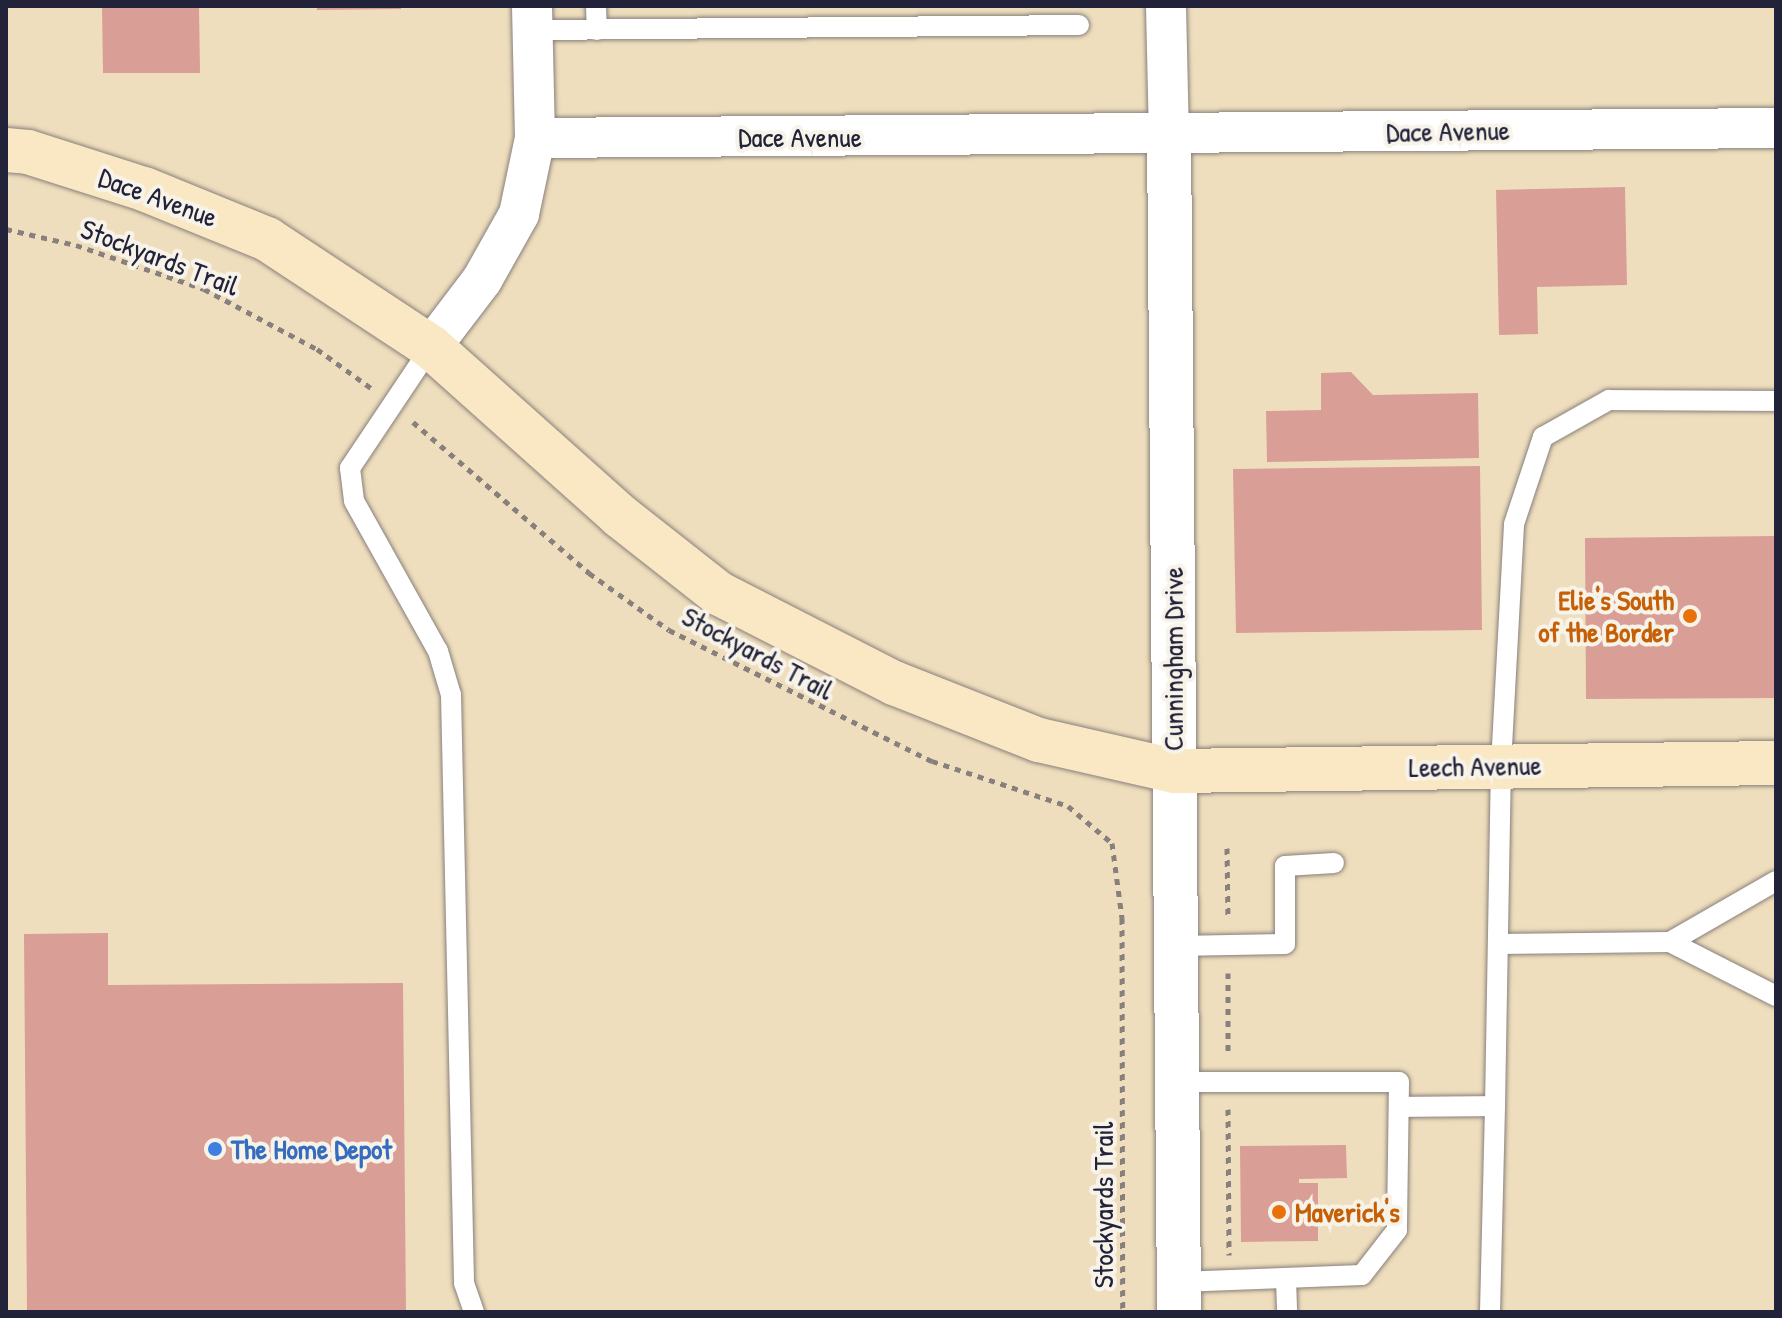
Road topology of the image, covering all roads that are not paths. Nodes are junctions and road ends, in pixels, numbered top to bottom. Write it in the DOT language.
graph roads {
  1 [pos="596,6"];
  2 [pos="1166,6"];
  3 [pos="533,18"];
  4 [pos="1079,25"];
  5 [pos="597,30"];
  6 [pos="1776,128"];
  7 [pos="1169,134"];
  8 [pos="535,138"];
  9 [pos="6,150"];
  10 [pos="431,347"];
  11 [pos="1776,401"];
  12 [pos="1776,763"];
  13 [pos="1501,765"];
  14 [pos="1174,771"];
  15 [pos="1334,863"];
  16 [pos="1776,881"];
  17 [pos="1670,942"];
  18 [pos="1498,944"];
  19 [pos="1176,946"];
  20 [pos="1776,996"];
  21 [pos="1177,1082"];
  22 [pos="1495,1106"];
  23 [pos="1399,1107"];
  24 [pos="1286,1279"];
  25 [pos="1179,1297"];
  26 [pos="474,1312"];
  27 [pos="1287,1312"];
  28 [pos="1490,1312"];
  1 -- 5 [label="lane"];
  2 -- 7 [label="street, Cunningham Drive"];
  3 -- 5 [label="lane"];
  3 -- 8 [label="street"];
  4 -- 5 [label="lane"];
  6 -- 7 [label="street, Dace Avenue"];
  7 -- 8 [label="street, Dace Avenue"];
  7 -- 14 [label="street, Cunningham Drive"];
  8 -- 10 [label="street"];
  9 -- 10 [label="main road, Dace Avenue"];
  10 -- 14 [label="main road, Dace Avenue"];
  10 -- 26 [label="lane"];
  11 -- 13 [label="lane"];
  12 -- 13 [label="main road, Leech Avenue"];
  13 -- 14 [label="main road, Leech Avenue"];
  13 -- 18 [label="lane"];
  14 -- 19 [label="street, Cunningham Drive"];
  15 -- 19 [label="lane"];
  16 -- 17 [label="lane"];
  17 -- 18 [label="lane"];
  17 -- 20 [label="lane"];
  18 -- 22 [label="lane"];
  19 -- 21 [label="street, Cunningham Drive"];
  21 -- 23 [label="lane"];
  21 -- 25 [label="street, Cunningham Drive"];
  22 -- 23 [label="lane"];
  22 -- 28 [label="lane"];
  23 -- 24 [label="lane"];
  24 -- 25 [label="lane"];
  24 -- 27 [label="lane"];
}
